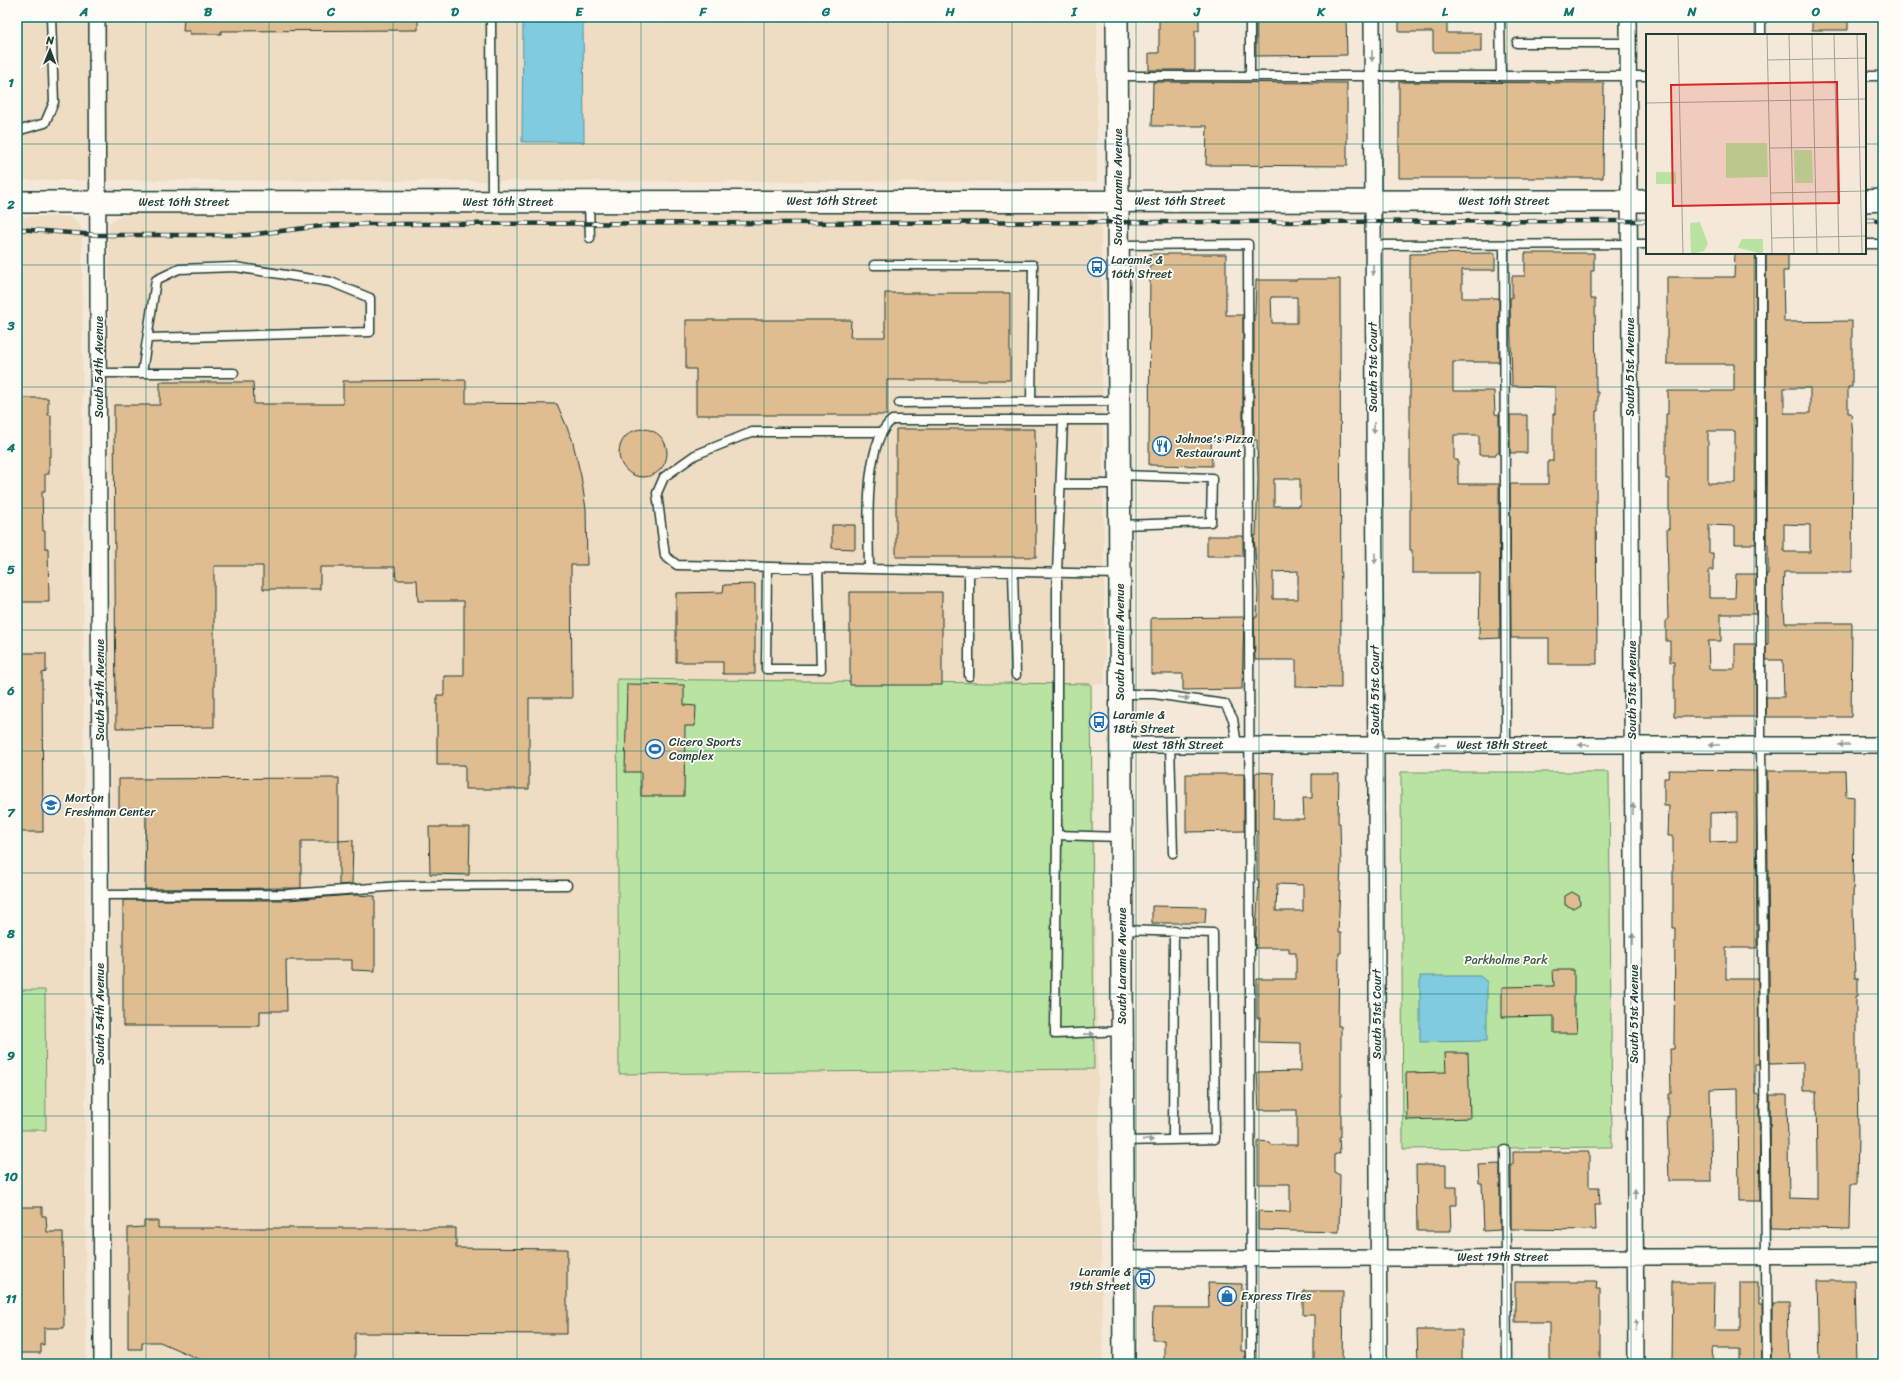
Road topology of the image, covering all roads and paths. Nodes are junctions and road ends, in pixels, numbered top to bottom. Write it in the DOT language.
graph roads {
  1 [pos="51,17"];
  2 [pos="97,17"];
  3 [pos="491,17"];
  4 [pos="1117,17"];
  5 [pos="1250,17"];
  6 [pos="1372,17"];
  7 [pos="1500,17"];
  8 [pos="1628,17"];
  9 [pos="1761,17"];
  10 [pos="1761,34"];
  11 [pos="1517,42"];
  12 [pos="1628,42"];
  13 [pos="1118,76"];
  14 [pos="1250,76"];
  15 [pos="1372,76"];
  16 [pos="1501,76"];
  17 [pos="1628,76"];
  18 [pos="1646,76"];
  19 [pos="1866,76"];
  20 [pos="1883,76"];
  21 [pos="17,131"];
  22 [pos="1883,200"];
  23 [pos="1118,201"];
  24 [pos="1372,201"];
  25 [pos="1638,201"];
  26 [pos="1866,201"];
  27 [pos="17,202"];
  28 [pos="98,202"];
  29 [pos="589,202"];
  30 [pos="492,203"];
  31 [pos="590,238"];
  32 [pos="1646,244"];
  33 [pos="1866,244"];
  34 [pos="1883,244"];
  35 [pos="1118,245"];
  36 [pos="1373,245"];
  37 [pos="1504,245"];
  38 [pos="1630,245"];
  39 [pos="1761,254"];
  40 [pos="874,265"];
  41 [pos="148,338"];
  42 [pos="99,373"];
  43 [pos="142,373"];
  44 [pos="234,373"];
  45 [pos="1031,401"];
  46 [pos="899,403"];
  47 [pos="1119,410"];
  48 [pos="1063,420"];
  49 [pos="882,432"];
  50 [pos="1120,480"];
  51 [pos="1061,484"];
  52 [pos="1120,525"];
  53 [pos="767,567"];
  54 [pos="818,569"];
  55 [pos="869,570"];
  56 [pos="969,572"];
  57 [pos="1013,572"];
  58 [pos="1057,573"];
  59 [pos="1120,574"];
  60 [pos="1016,675"];
  61 [pos="969,676"];
  62 [pos="1121,694"];
  63 [pos="1121,745"];
  64 [pos="1170,745"];
  65 [pos="1243,745"];
  66 [pos="1376,745"];
  67 [pos="1506,745"];
  68 [pos="1632,745"];
  69 [pos="1761,745"];
  70 [pos="1883,745"];
  71 [pos="1057,835"];
  72 [pos="1121,837"];
  73 [pos="1173,853"];
  74 [pos="567,885"];
  75 [pos="100,895"];
  76 [pos="1122,930"];
  77 [pos="1174,931"];
  78 [pos="1122,1031"];
  79 [pos="1173,1140"];
  80 [pos="1123,1141"];
  81 [pos="1506,1150"];
  82 [pos="1883,1256"];
  83 [pos="1506,1257"];
  84 [pos="1635,1257"];
  85 [pos="1766,1257"];
  86 [pos="1123,1258"];
  87 [pos="1251,1258"];
  88 [pos="1378,1258"];
  89 [pos="102,1364"];
  90 [pos="1124,1364"];
  91 [pos="1251,1364"];
  92 [pos="1379,1364"];
  93 [pos="1507,1364"];
  94 [pos="1636,1364"];
  95 [pos="1766,1364"];
  1 -- 21 [label="lane"];
  2 -- 28 [label="street, South 54th Avenue"];
  3 -- 30 [label="lane"];
  4 -- 13 [label="street, South Laramie Avenue"];
  5 -- 14 [label="lane"];
  6 -- 15 [label="street, South 51st Court, one-way"];
  7 -- 16 [label="lane"];
  8 -- 12 [label="street, South 51st Avenue"];
  9 -- 10 [label="lane"];
  11 -- 12 [label="lane"];
  12 -- 17 [label="street, South 51st Avenue"];
  13 -- 14 [label="lane"];
  13 -- 23 [label="street, South Laramie Avenue"];
  14 -- 15 [label="lane"];
  15 -- 16 [label="lane"];
  15 -- 24 [label="street, South 51st Court"];
  16 -- 17 [label="lane"];
  17 -- 18 [label="lane"];
  17 -- 25 [label="street, South 51st Avenue"];
  19 -- 20 [label="lane"];
  22 -- 26 [label="street"];
  23 -- 24 [label="street, West 16th Street"];
  23 -- 29 [label="street, West 16th Street"];
  23 -- 35 [label="street, South Laramie Avenue"];
  24 -- 25 [label="street, West 16th Street"];
  24 -- 36 [label="street, South 51st Court"];
  25 -- 38 [label="street, South 51st Avenue"];
  27 -- 28 [label="street, West 16th Street"];
  28 -- 30 [label="street, West 16th Street"];
  28 -- 42 [label="street, South 54th Avenue"];
  29 -- 30 [label="street, West 16th Street"];
  29 -- 31 [label="lane"];
  32 -- 38 [label="lane"];
  33 -- 34 [label="lane"];
  35 -- 47 [label="street, South Laramie Avenue"];
  35 -- 65 [label="lane"];
  36 -- 37 [label="lane"];
  36 -- 66 [label="street, South 51st Court, one-way"];
  37 -- 38 [label="lane"];
  37 -- 67 [label="lane"];
  38 -- 68 [label="street, South 51st Avenue"];
  39 -- 69 [label="lane"];
  40 -- 45 [label="lane"];
  41 -- 41 [label="lane"];
  41 -- 43 [label="lane"];
  42 -- 43 [label="lane"];
  42 -- 75 [label="street, South 54th Avenue"];
  43 -- 44 [label="lane"];
  45 -- 46 [label="lane"];
  45 -- 47 [label="lane"];
  47 -- 48 [label="lane"];
  47 -- 50 [label="street, South Laramie Avenue"];
  48 -- 49 [label="lane"];
  48 -- 51 [label="lane"];
  49 -- 53 [label="lane"];
  49 -- 55 [label="lane"];
  50 -- 51 [label="lane"];
  50 -- 52 [label="street, South Laramie Avenue"];
  50 -- 52 [label="lane"];
  51 -- 58 [label="lane"];
  52 -- 59 [label="street, South Laramie Avenue"];
  53 -- 54 [label="lane"];
  53 -- 54 [label="lane"];
  54 -- 55 [label="lane"];
  55 -- 56 [label="lane"];
  56 -- 57 [label="lane"];
  56 -- 61 [label="lane"];
  57 -- 58 [label="lane"];
  57 -- 60 [label="lane"];
  58 -- 59 [label="lane"];
  58 -- 71 [label="lane"];
  59 -- 62 [label="street, South Laramie Avenue"];
  62 -- 63 [label="street, South Laramie Avenue"];
  62 -- 65 [label="lane, one-way"];
  63 -- 64 [label="street, West 18th Street"];
  63 -- 72 [label="street, South Laramie Avenue"];
  64 -- 65 [label="street, West 18th Street"];
  64 -- 73 [label="lane"];
  65 -- 66 [label="street, West 18th Street"];
  65 -- 87 [label="lane"];
  67 -- 66 [label="street, West 18th Street, one-way"];
  66 -- 88 [label="street, South 51st Court"];
  68 -- 67 [label="street, West 18th Street, one-way"];
  69 -- 68 [label="street, West 18th Street, one-way"];
  84 -- 68 [label="street, South 51st Avenue, one-way"];
  70 -- 69 [label="street, West 18th Street, one-way"];
  69 -- 85 [label="lane"];
  71 -- 72 [label="lane"];
  71 -- 78 [label="lane, one-way"];
  72 -- 76 [label="street, South Laramie Avenue"];
  74 -- 75 [label="lane"];
  75 -- 89 [label="street, South 54th Avenue"];
  76 -- 77 [label="lane"];
  76 -- 78 [label="street, South Laramie Avenue"];
  77 -- 79 [label="lane"];
  77 -- 79 [label="lane"];
  78 -- 80 [label="street, South Laramie Avenue"];
  80 -- 79 [label="lane, one-way"];
  80 -- 86 [label="street, South Laramie Avenue"];
  81 -- 83 [label="lane"];
  82 -- 85 [label="street, West 19th Street"];
  83 -- 84 [label="street, West 19th Street"];
  83 -- 88 [label="street, West 19th Street"];
  83 -- 93 [label="lane"];
  84 -- 85 [label="street, West 19th Street"];
  94 -- 84 [label="street, South 51st Avenue, one-way"];
  85 -- 95 [label="lane"];
  86 -- 87 [label="street, West 19th Street"];
  86 -- 90 [label="street, South Laramie Avenue"];
  87 -- 88 [label="street, West 19th Street"];
  87 -- 91 [label="lane"];
  88 -- 92 [label="street, South 51st Court"];
}
